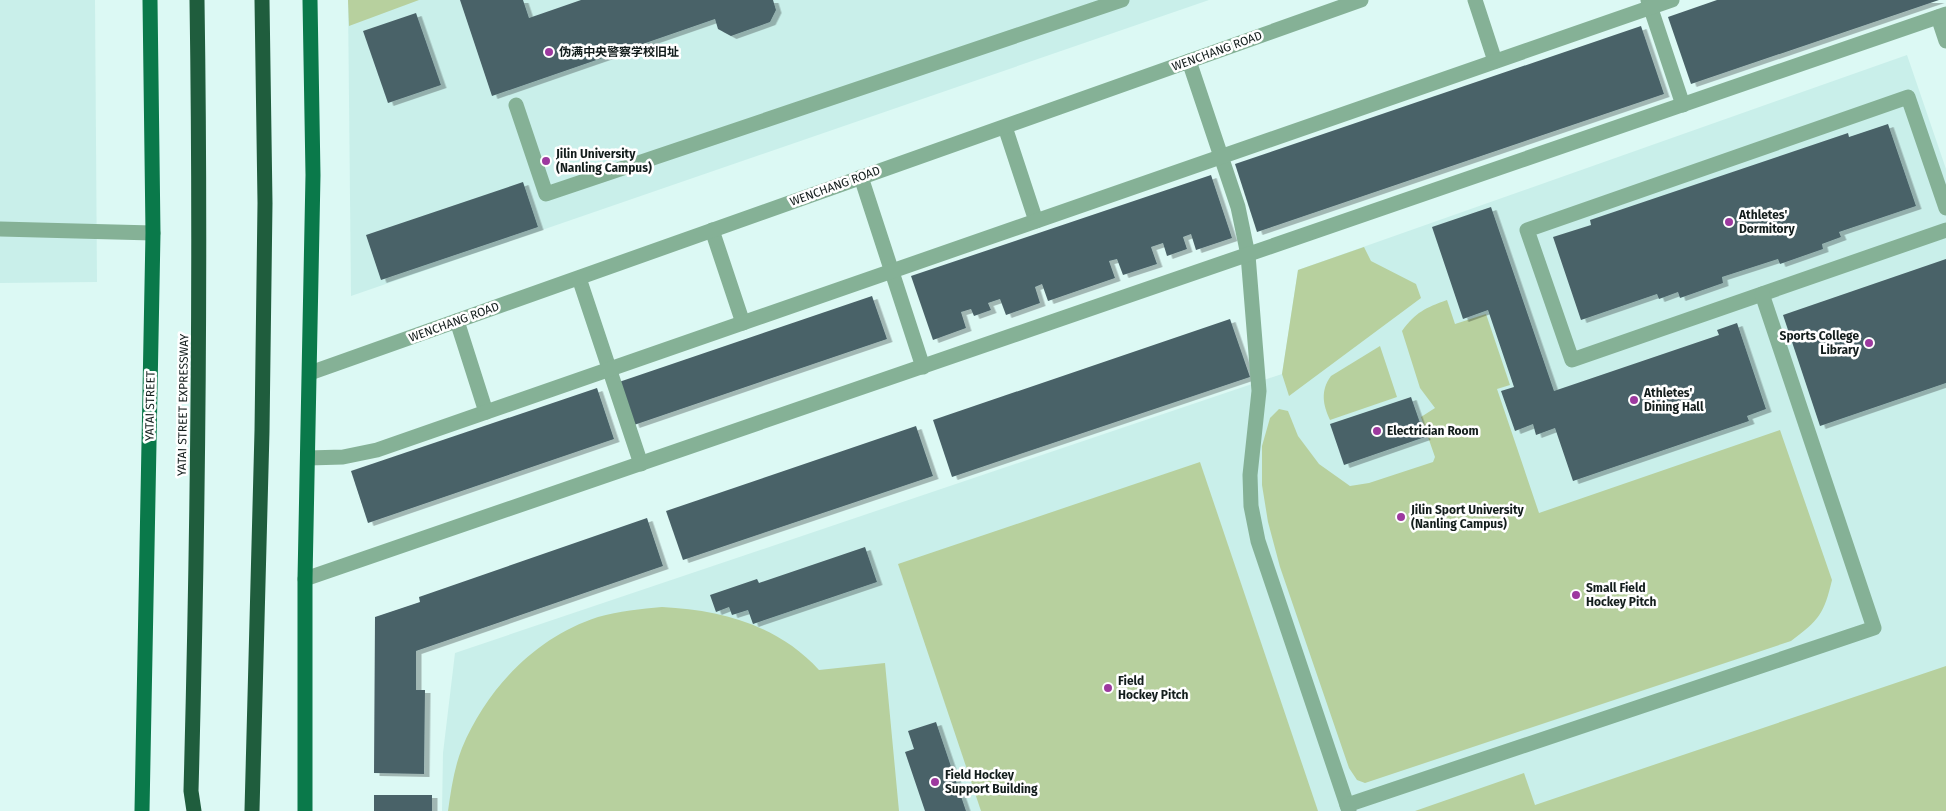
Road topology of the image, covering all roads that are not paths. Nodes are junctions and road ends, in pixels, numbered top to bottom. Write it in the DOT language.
graph roads {
  1 [pos="150,0"];
  2 [pos="197,0"];
  3 [pos="262,0"];
  4 [pos="310,0"];
  5 [pos="1122,0"];
  6 [pos="1360,0"];
  7 [pos="1475,0"];
  8 [pos="1672,0"];
  9 [pos="1649,4"];
  10 [pos="1942,15"];
  11 [pos="1946,41"];
  12 [pos="1189,61"];
  13 [pos="1495,61"];
  14 [pos="516,105"];
  15 [pos="1683,105"];
  16 [pos="1005,127"];
  17 [pos="1221,157"];
  18 [pos="861,177"];
  19 [pos="1946,208"];
  20 [pos="1036,221"];
  21 [pos="0,229"];
  22 [pos="712,230"];
  23 [pos="1946,230"];
  24 [pos="153,233"];
  25 [pos="1248,255"];
  26 [pos="892,271"];
  27 [pos="579,278"];
  28 [pos="1762,294"];
  29 [pos="456,321"];
  30 [pos="743,323"];
  31 [pos="922,367"];
  32 [pos="610,369"];
  33 [pos="310,373"];
  34 [pos="486,412"];
  35 [pos="308,458"];
  36 [pos="641,464"];
  37 [pos="305,579"];
  38 [pos="1348,808"];
  39 [pos="142,811"];
  40 [pos="194,811"];
  41 [pos="252,811"];
  42 [pos="305,811"];
  1 -- 24 [label="main road, YATAI STREET"];
  2 -- 40 [label="highway, YATAI STREET EXPRESSWAY"];
  3 -- 41 [label="highway"];
  4 -- 33 [label="main road"];
  5 -- 14 [label="street"];
  6 -- 12 [label="street, WENCHANG ROAD"];
  7 -- 13 [label="street"];
  8 -- 9 [label="street"];
  9 -- 13 [label="street"];
  9 -- 15 [label="street"];
  10 -- 11 [label="street"];
  10 -- 15 [label="street"];
  12 -- 16 [label="street, WENCHANG ROAD"];
  12 -- 17 [label="street"];
  13 -- 17 [label="street"];
  15 -- 25 [label="street"];
  16 -- 18 [label="street, WENCHANG ROAD"];
  16 -- 20 [label="street"];
  17 -- 20 [label="street"];
  17 -- 25 [label="street"];
  18 -- 22 [label="street, WENCHANG ROAD"];
  18 -- 26 [label="street"];
  19 -- 28 [label="street"];
  20 -- 26 [label="street"];
  21 -- 24 [label="street"];
  22 -- 27 [label="street, WENCHANG ROAD"];
  22 -- 30 [label="street"];
  23 -- 28 [label="street"];
  24 -- 39 [label="main road, YATAI STREET"];
  25 -- 31 [label="street"];
  25 -- 38 [label="street"];
  26 -- 30 [label="street"];
  26 -- 31 [label="street"];
  27 -- 29 [label="street, WENCHANG ROAD"];
  27 -- 32 [label="street"];
  28 -- 38 [label="street"];
  29 -- 33 [label="street, WENCHANG ROAD"];
  29 -- 34 [label="street"];
  30 -- 32 [label="street"];
  31 -- 36 [label="street"];
  32 -- 34 [label="street"];
  32 -- 36 [label="street"];
  33 -- 35 [label="main road"];
  34 -- 35 [label="street"];
  35 -- 37 [label="main road"];
  36 -- 37 [label="street"];
  37 -- 42 [label="main road"];
}
